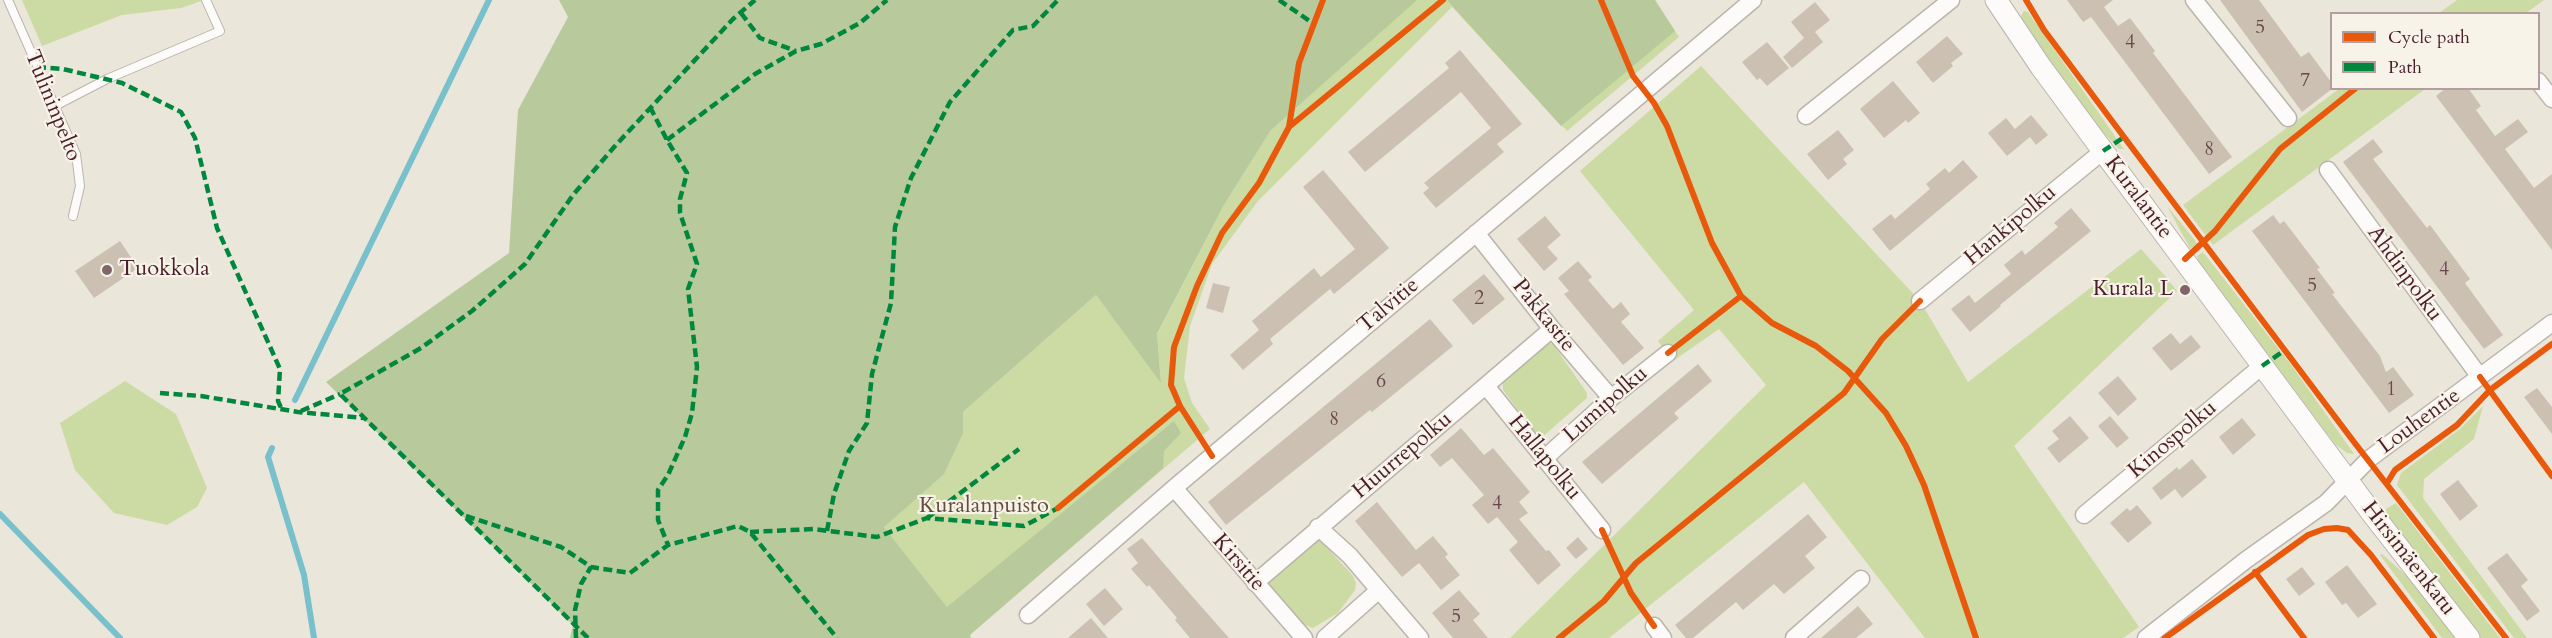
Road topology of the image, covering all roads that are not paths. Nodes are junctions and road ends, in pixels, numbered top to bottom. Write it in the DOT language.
graph roads {
  1 [pos="8,0"];
  2 [pos="206,0"];
  3 [pos="1753,0"];
  4 [pos="1951,0"];
  5 [pos="2194,0"];
  6 [pos="2003,3"];
  7 [pos="2540,84"];
  8 [pos="2552,99"];
  9 [pos="55,106"];
  10 [pos="1806,117"];
  11 [pos="2288,118"];
  12 [pos="2103,151"];
  13 [pos="2328,170"];
  14 [pos="73,216"];
  15 [pos="1476,233"];
  16 [pos="1920,301"];
  17 [pos="2552,323"];
  18 [pos="1552,329"];
  19 [pos="1668,353"];
  20 [pos="2262,366"];
  21 [pos="2480,377"];
  22 [pos="1486,386"];
  23 [pos="1611,398"];
  24 [pos="1545,458"];
  25 [pos="2348,480"];
  26 [pos="1174,488"];
  27 [pos="2084,515"];
  28 [pos="1318,527"];
  29 [pos="1602,531"];
  30 [pos="1862,579"];
  31 [pos="1254,583"];
  32 [pos="1378,590"];
  33 [pos="1028,615"];
  34 [pos="1304,638"];
  35 [pos="1325,638"];
  36 [pos="1420,638"];
  37 [pos="1794,638"];
  38 [pos="2146,638"];
  39 [pos="2469,638"];
  1 -- 9 [label="lane, Tulininpelto"];
  2 -- 9 [label="lane"];
  3 -- 15 [label="street, Talvitie"];
  4 -- 10 [label="street"];
  5 -- 11 [label="street"];
  6 -- 12 [label="street, Kuralantie"];
  7 -- 8 [label="street"];
  9 -- 14 [label="lane, Tulininpelto"];
  12 -- 16 [label="street, Hankipolku"];
  12 -- 20 [label="street, Kuralantie"];
  13 -- 21 [label="street, Ahdinpolku"];
  15 -- 18 [label="street, Pakkastie"];
  15 -- 26 [label="street, Talvitie"];
  17 -- 21 [label="street, Louhentie"];
  18 -- 22 [label="street, Huurrepolku"];
  18 -- 23 [label="street, Pakkastie"];
  19 -- 23 [label="street, Lumipolku"];
  20 -- 25 [label="street, Kuralantie"];
  20 -- 27 [label="street, Kinospolku"];
  21 -- 25 [label="street, Louhentie"];
  22 -- 24 [label="street, Hallapolku"];
  22 -- 28 [label="street, Huurrepolku"];
  23 -- 24 [label="street, Lumipolku"];
  24 -- 29 [label="street, Hallapolku"];
  25 -- 38 [label="street, Louhentie"];
  25 -- 39 [label="street, Hirsimäenkatu"];
  26 -- 31 [label="street, Kirsitie"];
  26 -- 33 [label="street, Talvitie"];
  28 -- 31 [label="street, Huurrepolku"];
  28 -- 32 [label="street"];
  30 -- 37 [label="street"];
  31 -- 34 [label="street, Kirsitie"];
  32 -- 35 [label="street"];
  32 -- 36 [label="street"];
}
